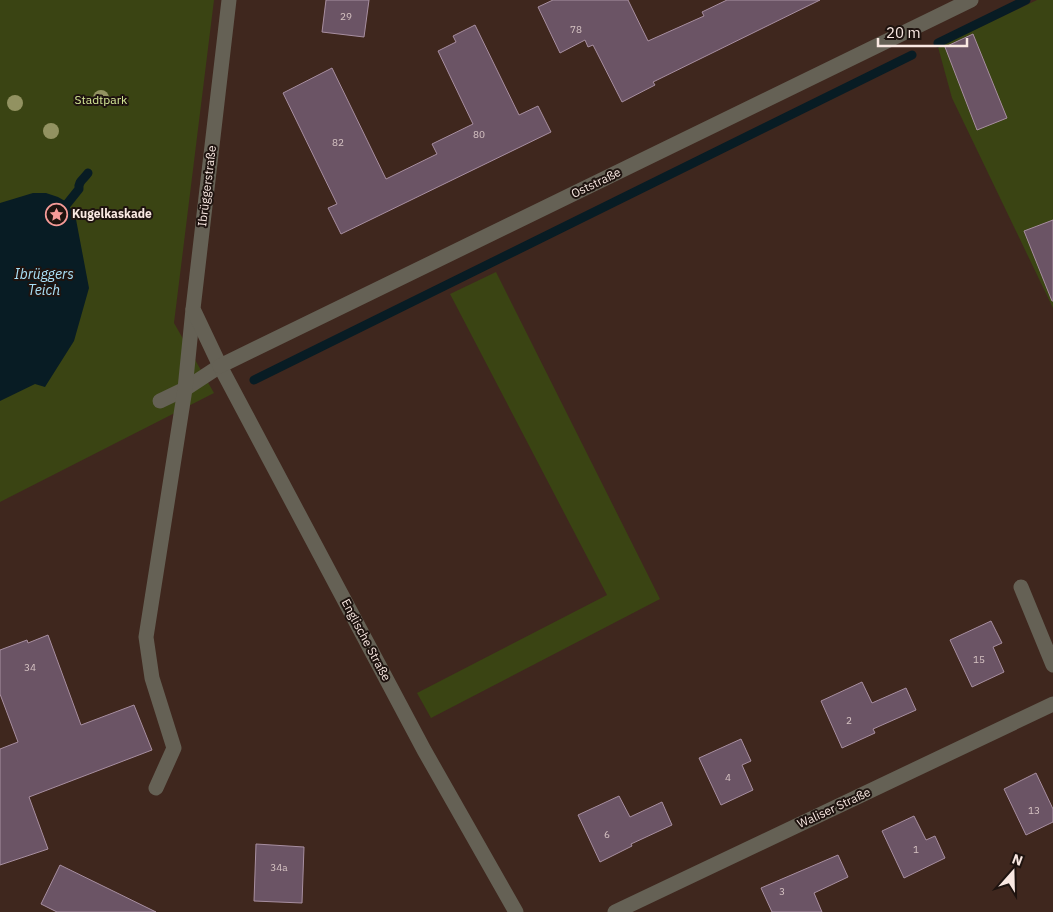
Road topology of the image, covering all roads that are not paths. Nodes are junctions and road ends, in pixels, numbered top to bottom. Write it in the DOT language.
graph roads {
  1 [pos="229,0"];
  2 [pos="971,0"];
  3 [pos="193,309"];
  4 [pos="220,366"];
  5 [pos="185,389"];
  6 [pos="160,401"];
  7 [pos="1021,587"];
  8 [pos="1053,665"];
  9 [pos="1053,704"];
  10 [pos="156,788"];
  11 [pos="516,912"];
  12 [pos="615,912"];
  1 -- 3 [label="street, Ibrüggerstraße"];
  2 -- 4 [label="street, Oststraße"];
  3 -- 4 [label="street"];
  3 -- 5 [label="street, Ibrüggerstraße"];
  4 -- 5 [label="street, Oststraße"];
  4 -- 11 [label="street, Englische Straße"];
  5 -- 6 [label="street, Oststraße"];
  5 -- 10 [label="street, Ibrüggerstraße"];
  7 -- 8 [label="street"];
  9 -- 12 [label="street, Waliser Straße"];
}
